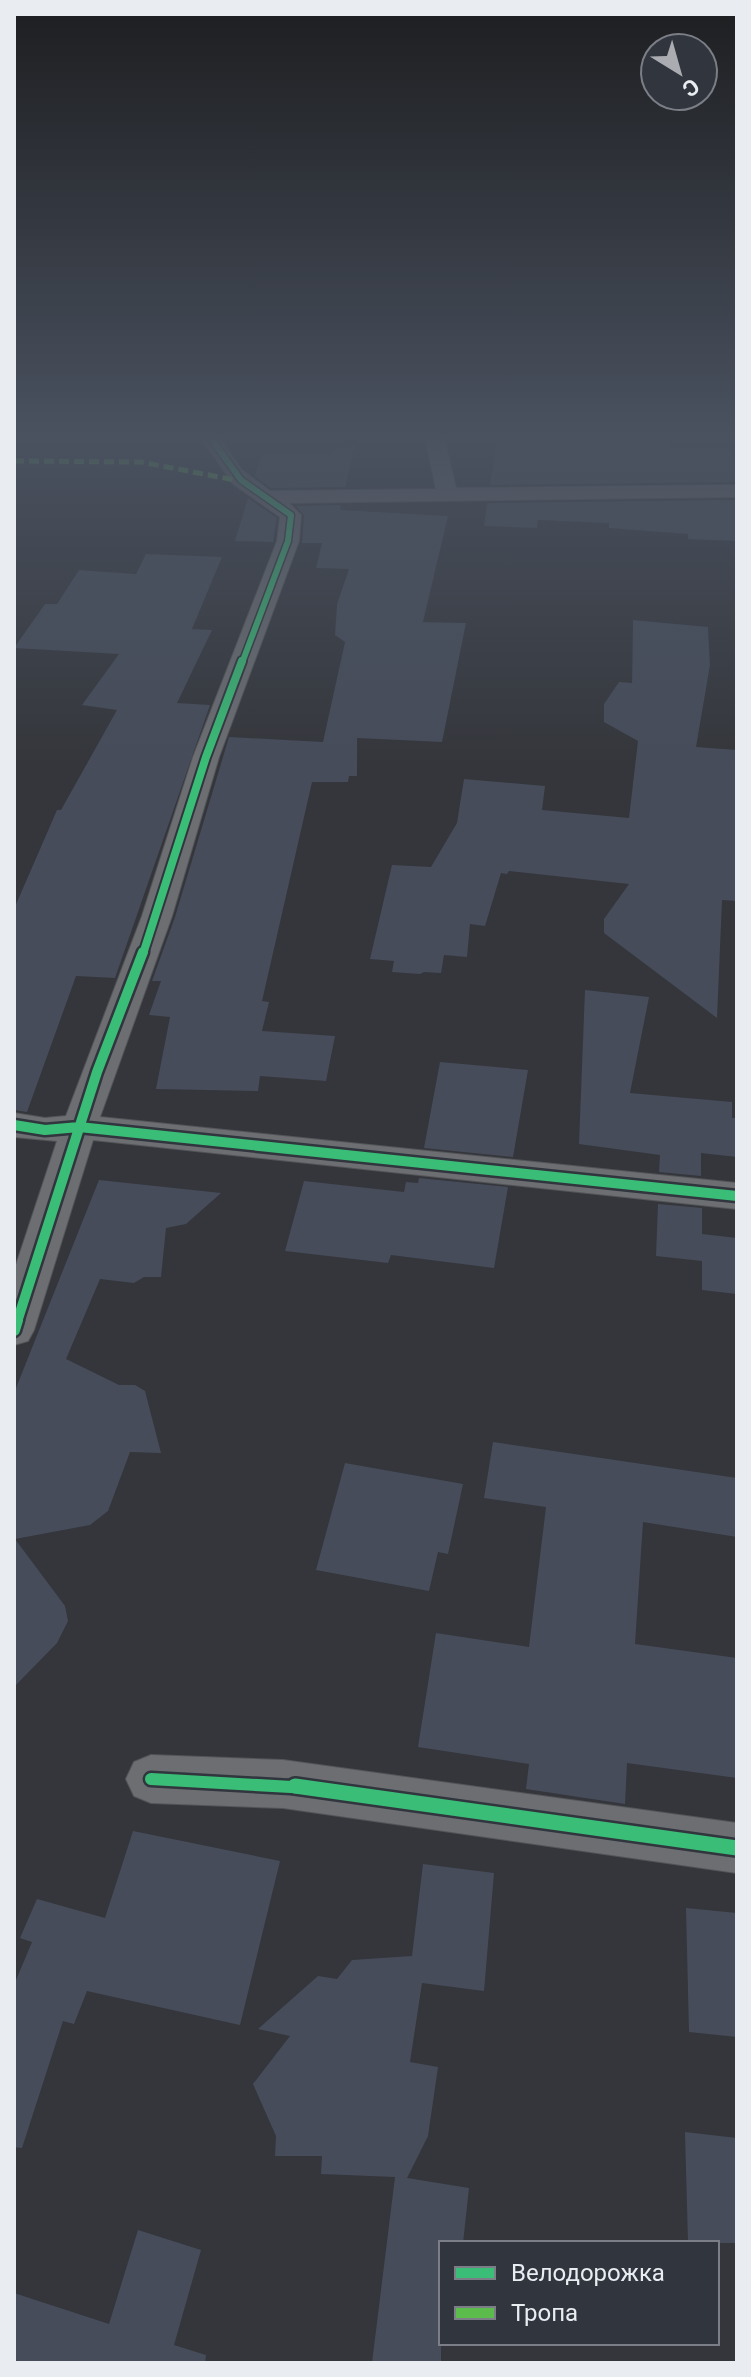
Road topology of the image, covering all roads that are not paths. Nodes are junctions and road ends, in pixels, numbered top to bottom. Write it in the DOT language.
graph roads {
  1 [pos="287,544"];
  2 [pos="14,1125"];
  3 [pos="79,1127"];
  4 [pos="737,1196"];
  5 [pos="14,1330"];
  6 [pos="151,1779"];
  7 [pos="737,1848"];
  1 -- 3 [label="street"];
  2 -- 3 [label="street"];
  3 -- 4 [label="street"];
  3 -- 5 [label="street"];
  6 -- 7 [label="street"];
}
